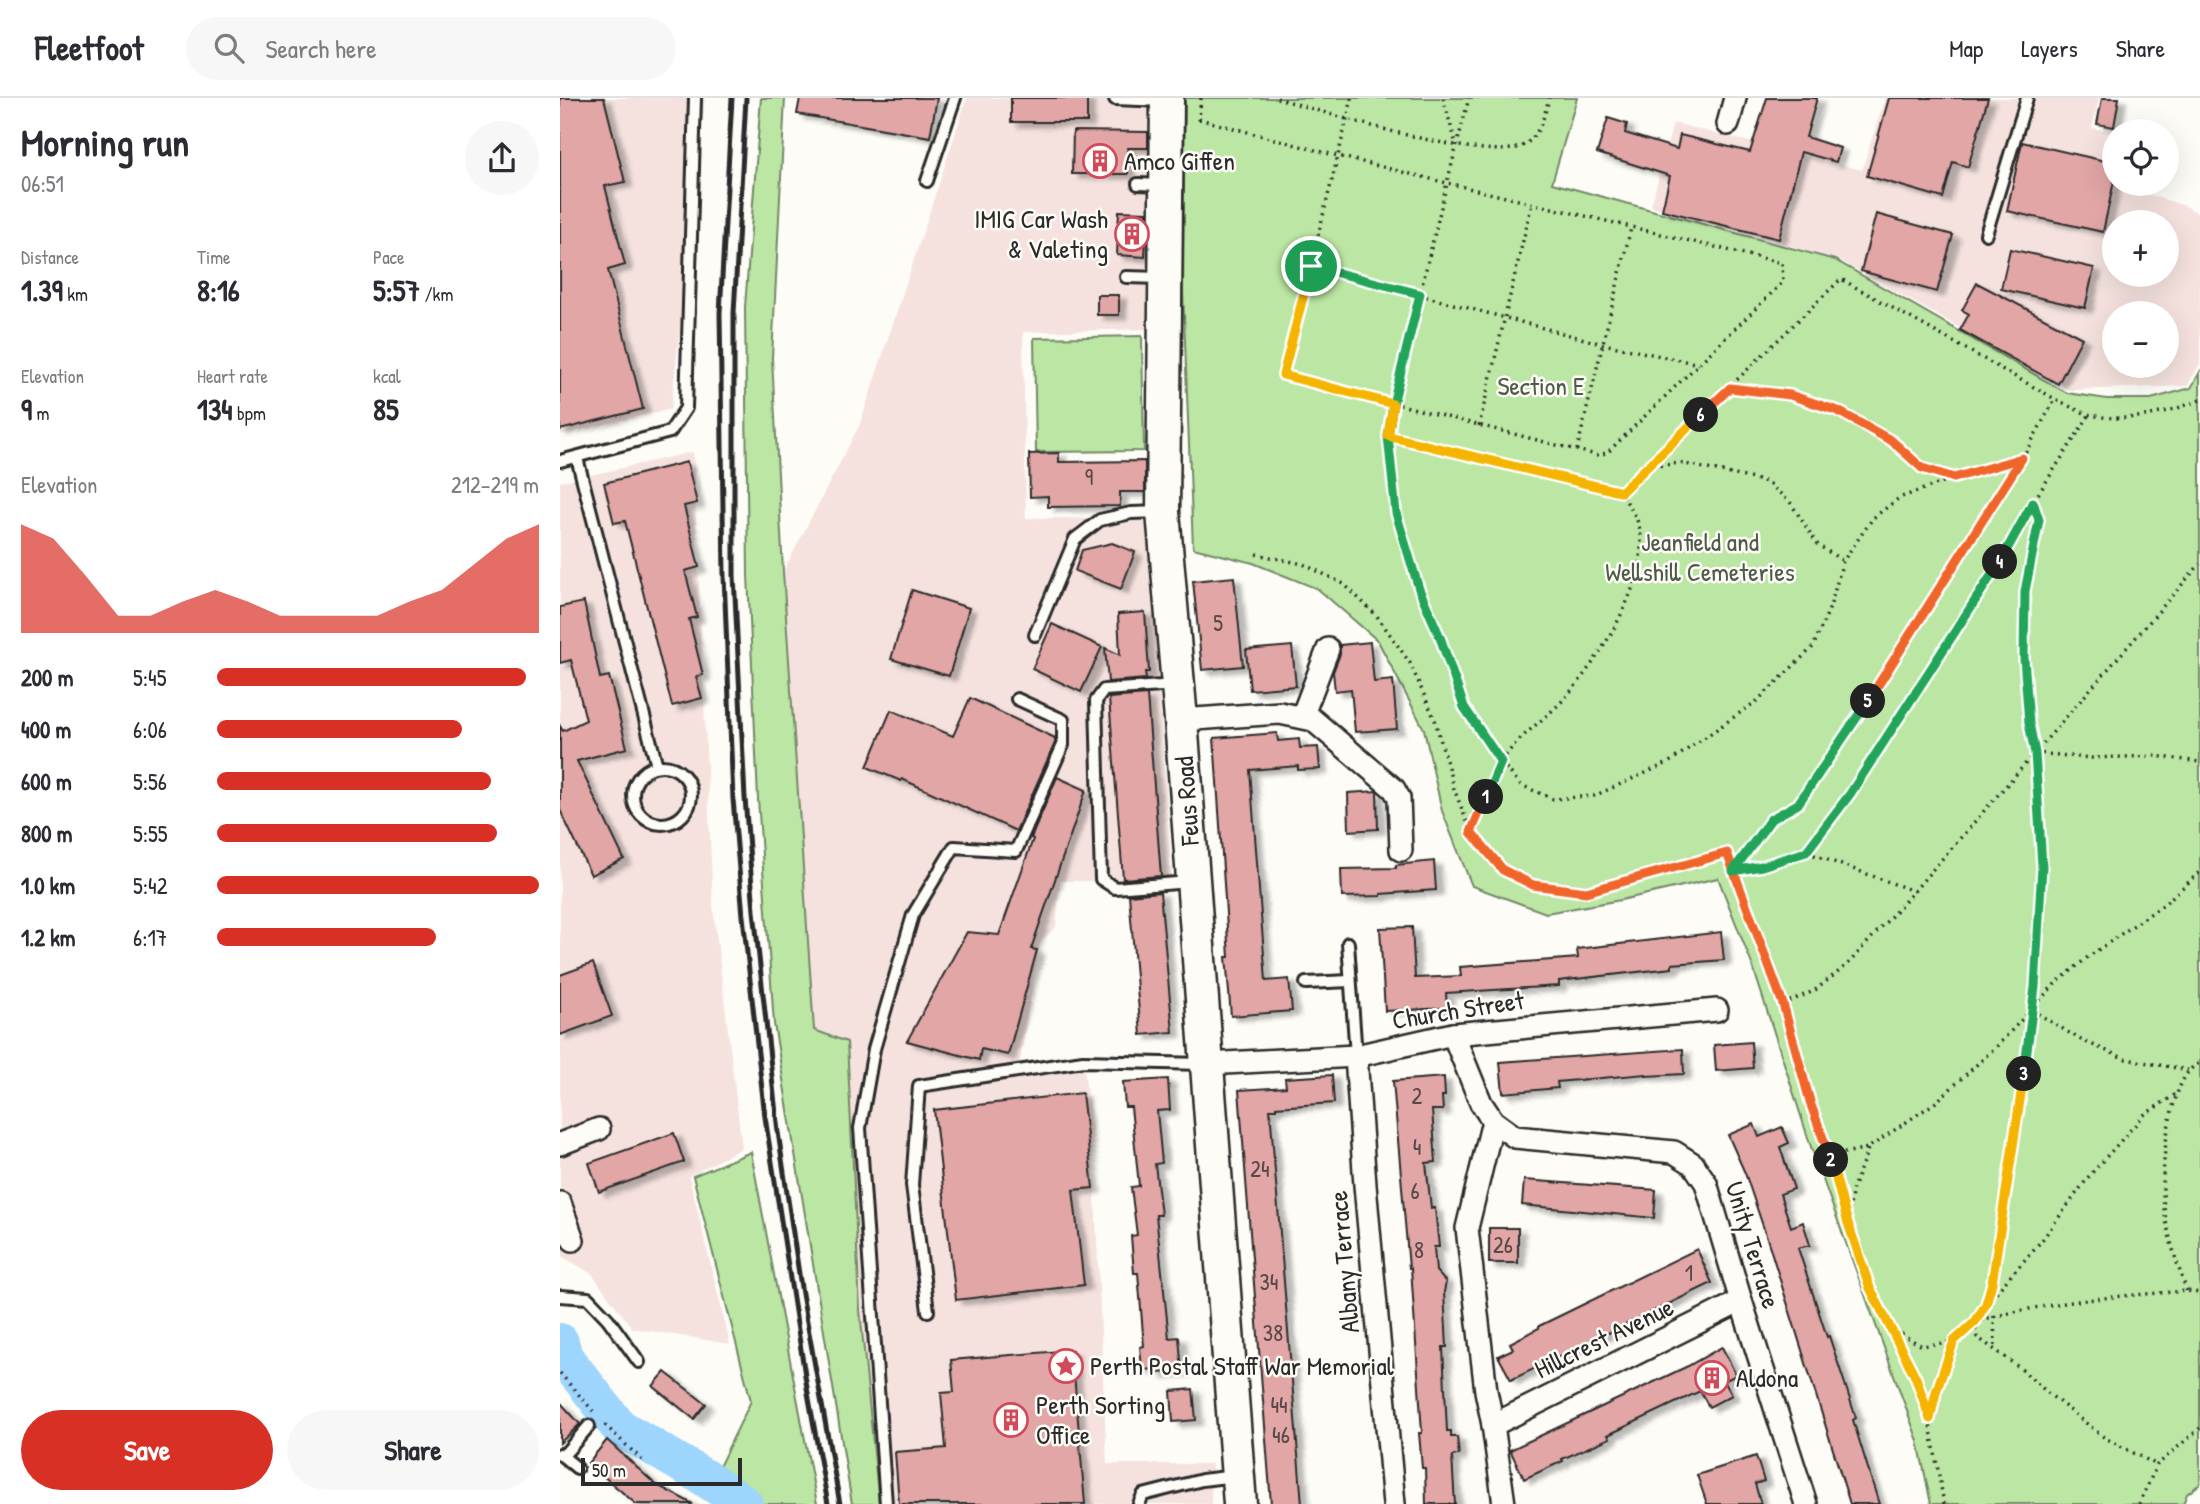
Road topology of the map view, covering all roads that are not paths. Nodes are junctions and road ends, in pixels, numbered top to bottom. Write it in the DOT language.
graph roads {
  1 [pos="695,98"];
  2 [pos="955,98"];
  3 [pos="1735,98"];
  4 [pos="2027,98"];
  5 [pos="1115,99"];
  6 [pos="1167,99"];
  7 [pos="1728,124"];
  8 [pos="927,181"];
  9 [pos="1986,234"];
  10 [pos="1126,277"];
  11 [pos="1165,278"];
  12 [pos="577,458"];
  13 [pos="560,461"];
  14 [pos="1163,512"];
  15 [pos="1035,635"];
  16 [pos="1328,649"];
  17 [pos="1178,684"];
  18 [pos="1017,699"];
  19 [pos="1302,717"];
  20 [pos="1181,720"];
  21 [pos="657,766"];
  22 [pos="1401,850"];
  23 [pos="1192,881"];
  24 [pos="1348,943"];
  25 [pos="1350,981"];
  26 [pos="1306,983"];
  27 [pos="1717,1010"];
  28 [pos="1452,1034"];
  29 [pos="1356,1056"];
  30 [pos="1207,1064"];
  31 [pos="1493,1121"];
  32 [pos="599,1129"];
  33 [pos="560,1144"];
  34 [pos="560,1203"];
  35 [pos="573,1240"];
  36 [pos="561,1296"];
  37 [pos="1741,1301"];
  38 [pos="928,1311"];
  39 [pos="639,1362"];
  40 [pos="1493,1425"];
  41 [pos="589,1426"];
  42 [pos="562,1455"];
  43 [pos="577,1468"];
  44 [pos="1239,1490"];
  45 [pos="886,1504"];
  46 [pos="1139,1504"];
  47 [pos="1394,1504"];
  48 [pos="1504,1504"];
  49 [pos="1806,1504"];
  1 -- 12 [label="lane"];
  2 -- 8 [label="lane"];
  3 -- 7 [label="street"];
  4 -- 9 [label="lane"];
  5 -- 6 [label="lane"];
  6 -- 11 [label="street, Feus Road"];
  10 -- 11 [label="lane"];
  11 -- 14 [label="street, Feus Road"];
  12 -- 13 [label="lane"];
  12 -- 21 [label="lane"];
  14 -- 15 [label="lane"];
  14 -- 17 [label="street, Feus Road"];
  16 -- 19 [label="street"];
  17 -- 20 [label="street, Feus Road"];
  17 -- 23 [label="lane"];
  18 -- 45 [label="lane"];
  19 -- 20 [label="street"];
  19 -- 22 [label="street"];
  20 -- 23 [label="street, Feus Road"];
  21 -- 21 [label="lane"];
  23 -- 30 [label="street, Feus Road"];
  24 -- 25 [label="lane"];
  25 -- 26 [label="lane"];
  25 -- 29 [label="lane"];
  27 -- 28 [label="street, Church Street"];
  28 -- 29 [label="street, Church Street"];
  28 -- 31 [label="street"];
  29 -- 30 [label="street, Church Street"];
  29 -- 47 [label="street, Albany Terrace"];
  30 -- 38 [label="lane"];
  30 -- 44 [label="street, Feus Road"];
  31 -- 37 [label="street, Unity Terrace"];
  31 -- 40 [label="street"];
  32 -- 33 [label="street"];
  34 -- 35 [label="street"];
  36 -- 39 [label="lane"];
  37 -- 40 [label="street, Hillcrest Avenue"];
  37 -- 49 [label="street, Unity Terrace"];
  40 -- 48 [label="street"];
  41 -- 42 [label="lane"];
  42 -- 43 [label="lane"];
  44 -- 46 [label="lane"];
}
